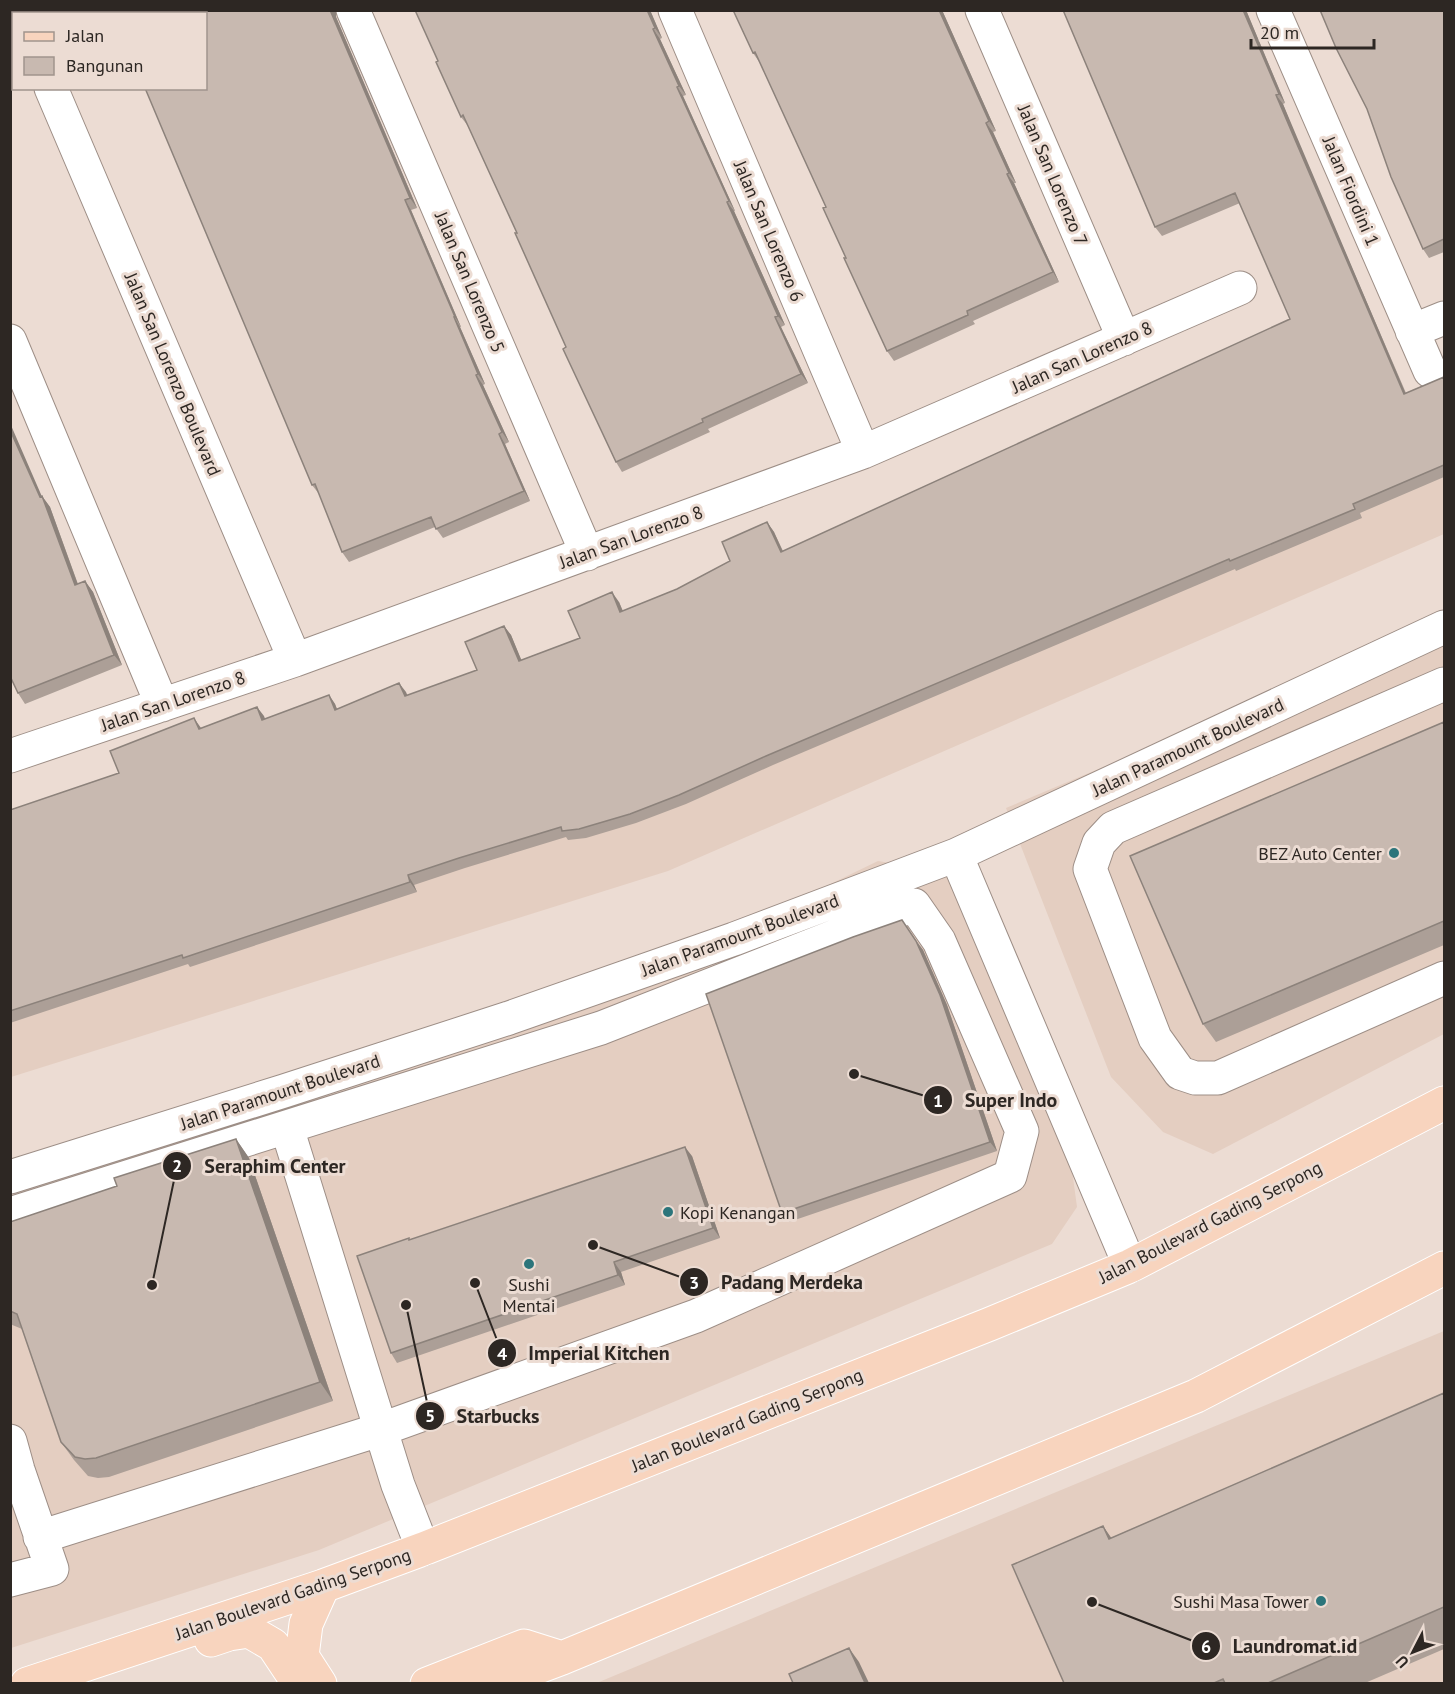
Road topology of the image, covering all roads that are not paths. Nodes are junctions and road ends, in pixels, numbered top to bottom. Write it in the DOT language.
graph roads {
  1 [pos="353,10"];
  2 [pos="675,10"];
  3 [pos="982,10"];
  4 [pos="1273,10"];
  5 [pos="52,90"];
  6 [pos="1240,288"];
  7 [pos="1444,318"];
  8 [pos="1412,331"];
  9 [pos="1124,339"];
  10 [pos="10,341"];
  11 [pos="1430,371"];
  12 [pos="863,452"];
  13 [pos="587,554"];
  14 [pos="1444,627"];
  15 [pos="295,660"];
  16 [pos="1444,684"];
  17 [pos="162,705"];
  18 [pos="10,756"];
  19 [pos="956,855"];
  20 [pos="1444,978"];
  21 [pos="1444,1103"];
  22 [pos="287,1128"];
  23 [pos="10,1177"];
  24 [pos="10,1214"];
  25 [pos="1130,1266"];
  26 [pos="1444,1268"];
  27 [pos="382,1429"];
  28 [pos="13,1461"];
  29 [pos="40,1537"];
  30 [pos="423,1549"];
  31 [pos="10,1580"];
  32 [pos="323,1586"];
  33 [pos="562,1658"];
  34 [pos="27,1683"];
  35 [pos="91,1683"];
  36 [pos="296,1683"];
  37 [pos="320,1683"];
  38 [pos="427,1683"];
  39 [pos="493,1683"];
  1 -- 13 [label="street, Jalan San Lorenzo 5"];
  2 -- 12 [label="street, Jalan San Lorenzo 6"];
  3 -- 9 [label="street, Jalan San Lorenzo 7"];
  4 -- 8 [label="street, Jalan Fiordini 1"];
  5 -- 15 [label="street, Jalan San Lorenzo Boulevard"];
  6 -- 9 [label="street, Jalan San Lorenzo 8"];
  7 -- 8 [label="street"];
  8 -- 11 [label="street, Jalan Fiordini 1"];
  9 -- 12 [label="street, Jalan San Lorenzo 8"];
  10 -- 17 [label="street"];
  12 -- 13 [label="street, Jalan San Lorenzo 8"];
  13 -- 15 [label="street, Jalan San Lorenzo 8"];
  14 -- 19 [label="street, Jalan Paramount Boulevard"];
  15 -- 17 [label="street, Jalan San Lorenzo 8"];
  16 -- 20 [label="street"];
  17 -- 18 [label="street, Jalan San Lorenzo 8"];
  19 -- 23 [label="street, Jalan Paramount Boulevard"];
  19 -- 25 [label="street"];
  21 -- 25 [label="main road, Jalan Boulevard Gading Serpong"];
  22 -- 24 [label="street"];
  22 -- 27 [label="street"];
  22 -- 27 [label="street"];
  25 -- 30 [label="main road, Jalan Boulevard Gading Serpong"];
  26 -- 33 [label="main road"];
  27 -- 29 [label="street"];
  27 -- 30 [label="street"];
  28 -- 29 [label="street"];
  29 -- 31 [label="street"];
  30 -- 32 [label="main road, Jalan Boulevard Gading Serpong"];
  32 -- 34 [label="main road, Jalan Boulevard Gading Serpong"];
  32 -- 37 [label="main road"];
  33 -- 38 [label="main road"];
  33 -- 39 [label="main road"];
  35 -- 36 [label="main road"];
}
